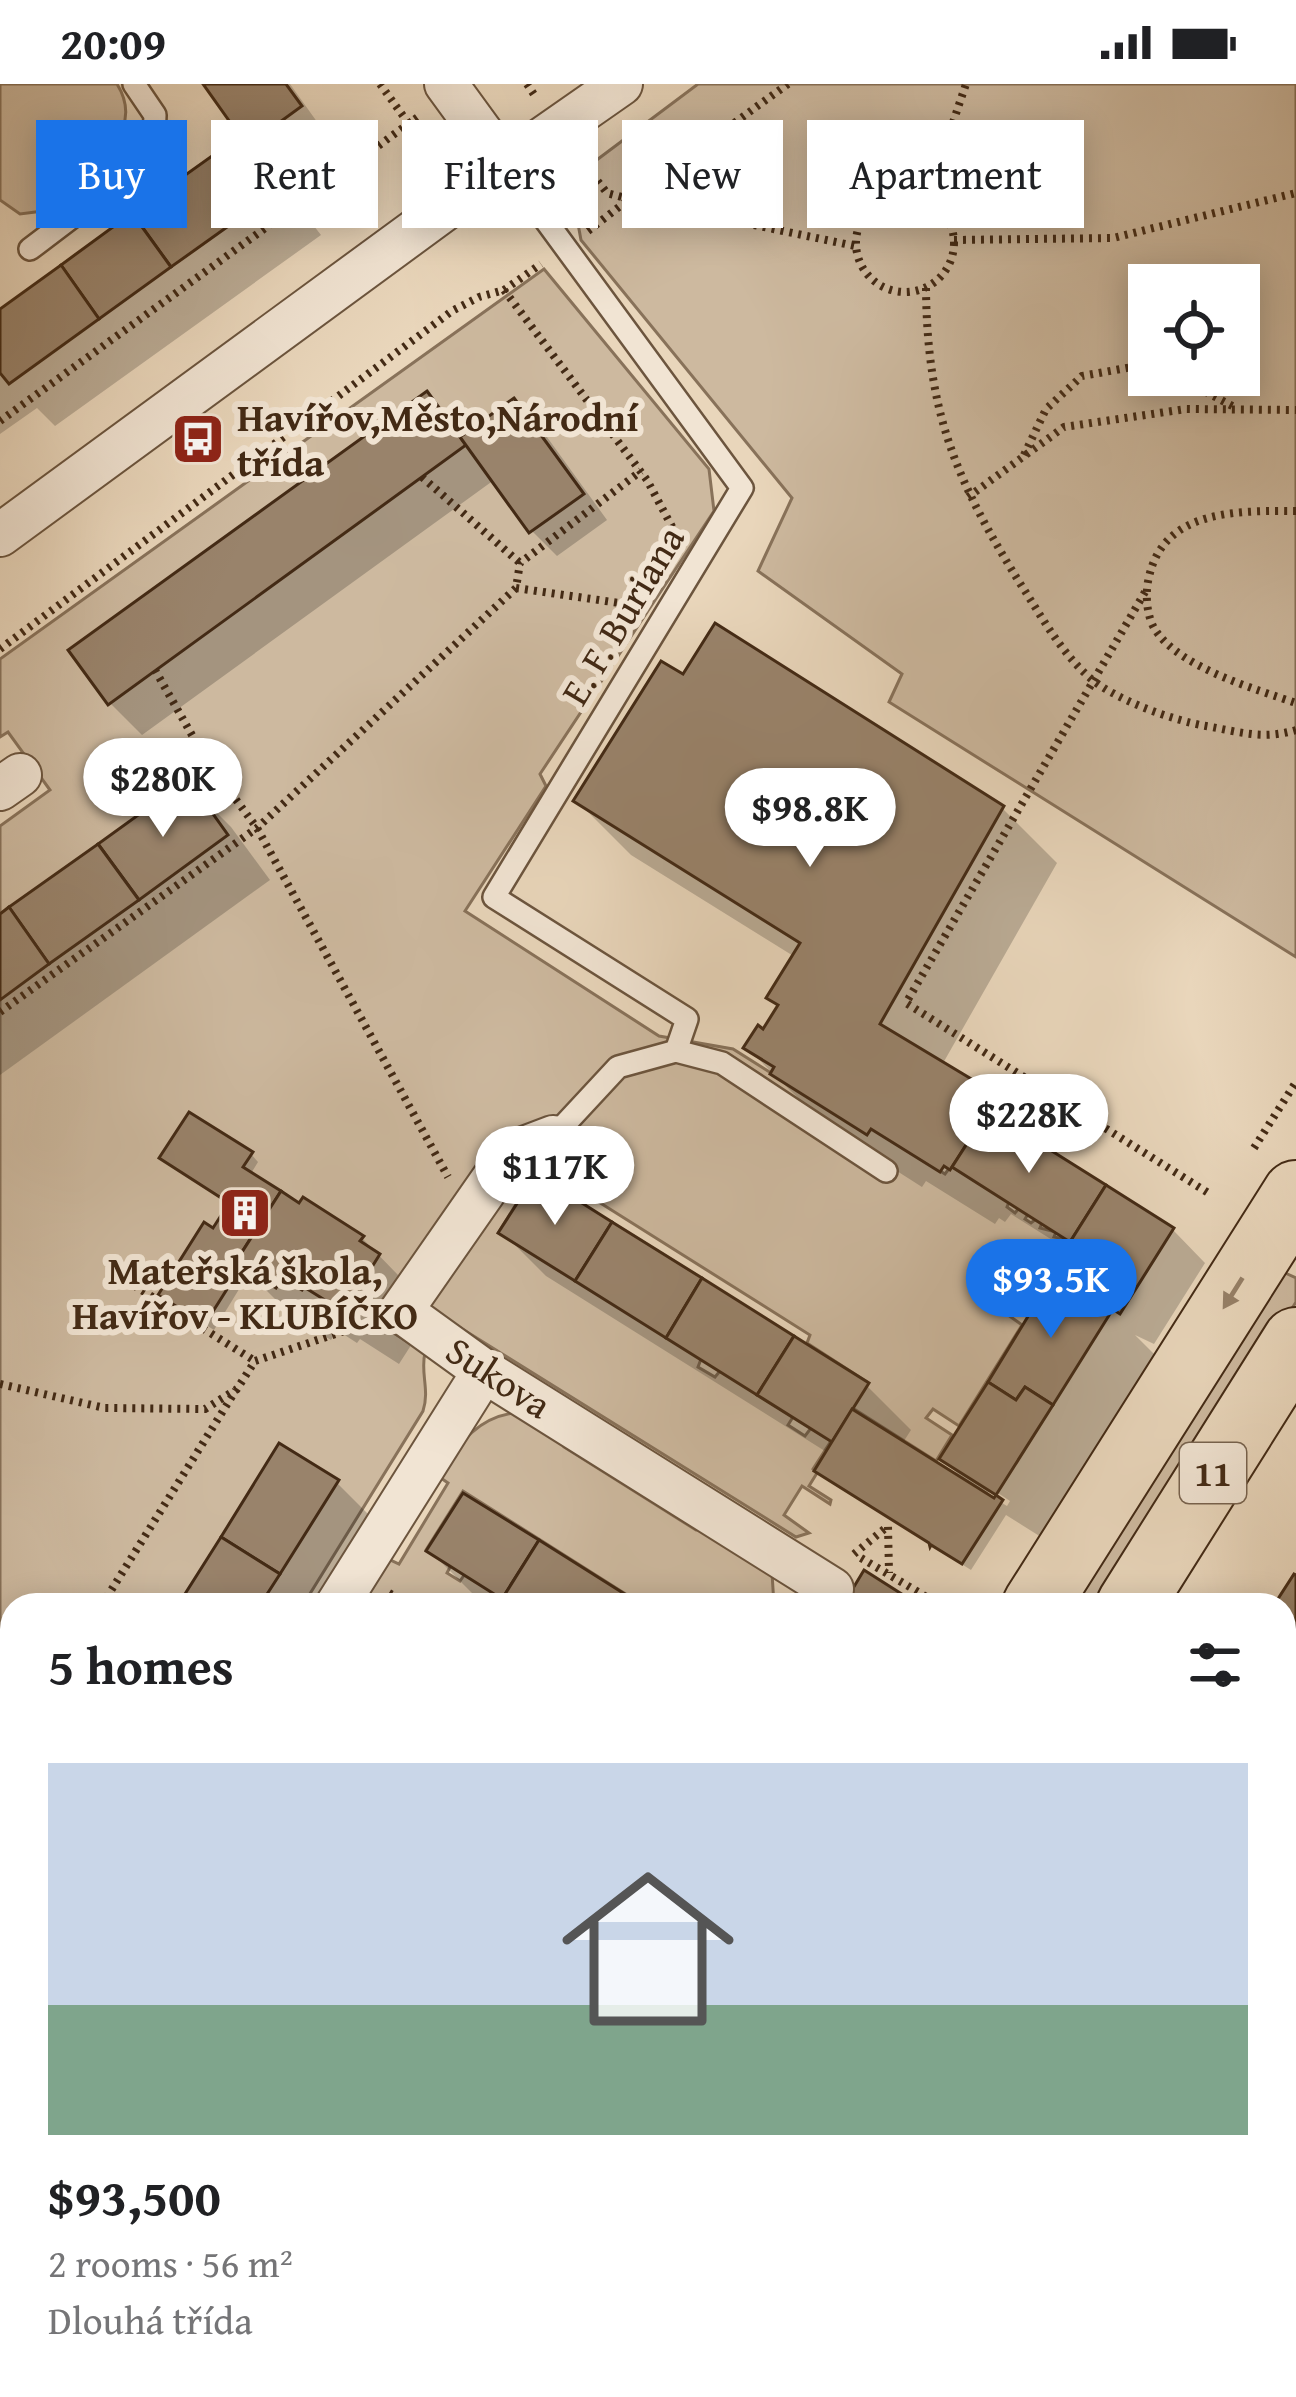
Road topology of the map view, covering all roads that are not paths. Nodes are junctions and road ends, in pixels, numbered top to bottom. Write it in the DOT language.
graph roads {
  1 [pos="134,84"];
  2 [pos="446,84"];
  3 [pos="621,84"];
  4 [pos="472,120"];
  5 [pos="569,120"];
  6 [pos="419,228"];
  7 [pos="551,228"];
  8 [pos="30,249"];
  9 [pos="0,535"];
  10 [pos="676,1051"];
  11 [pos="553,1137"];
  12 [pos="886,1171"];
  13 [pos="1275,1171"];
  14 [pos="1296,1341"];
  15 [pos="484,1370"];
  16 [pos="843,1572"];
  17 [pos="345,1593"];
  18 [pos="1043,1593"];
  19 [pos="1138,1593"];
  1 -- 8 [label="lane"];
  2 -- 4 [label="street"];
  3 -- 5 [label="street"];
  6 -- 9 [label="street"];
  7 -- 10 [label="lane, E. F. Buriana"];
  10 -- 11 [label="lane"];
  10 -- 12 [label="lane"];
  11 -- 15 [label="street, Sukova"];
  13 -- 18 [label="main road, 11, one-way"];
  14 -- 19 [label="main road, 11"];
  15 -- 16 [label="street, Sukova"];
  15 -- 17 [label="street"];
}
